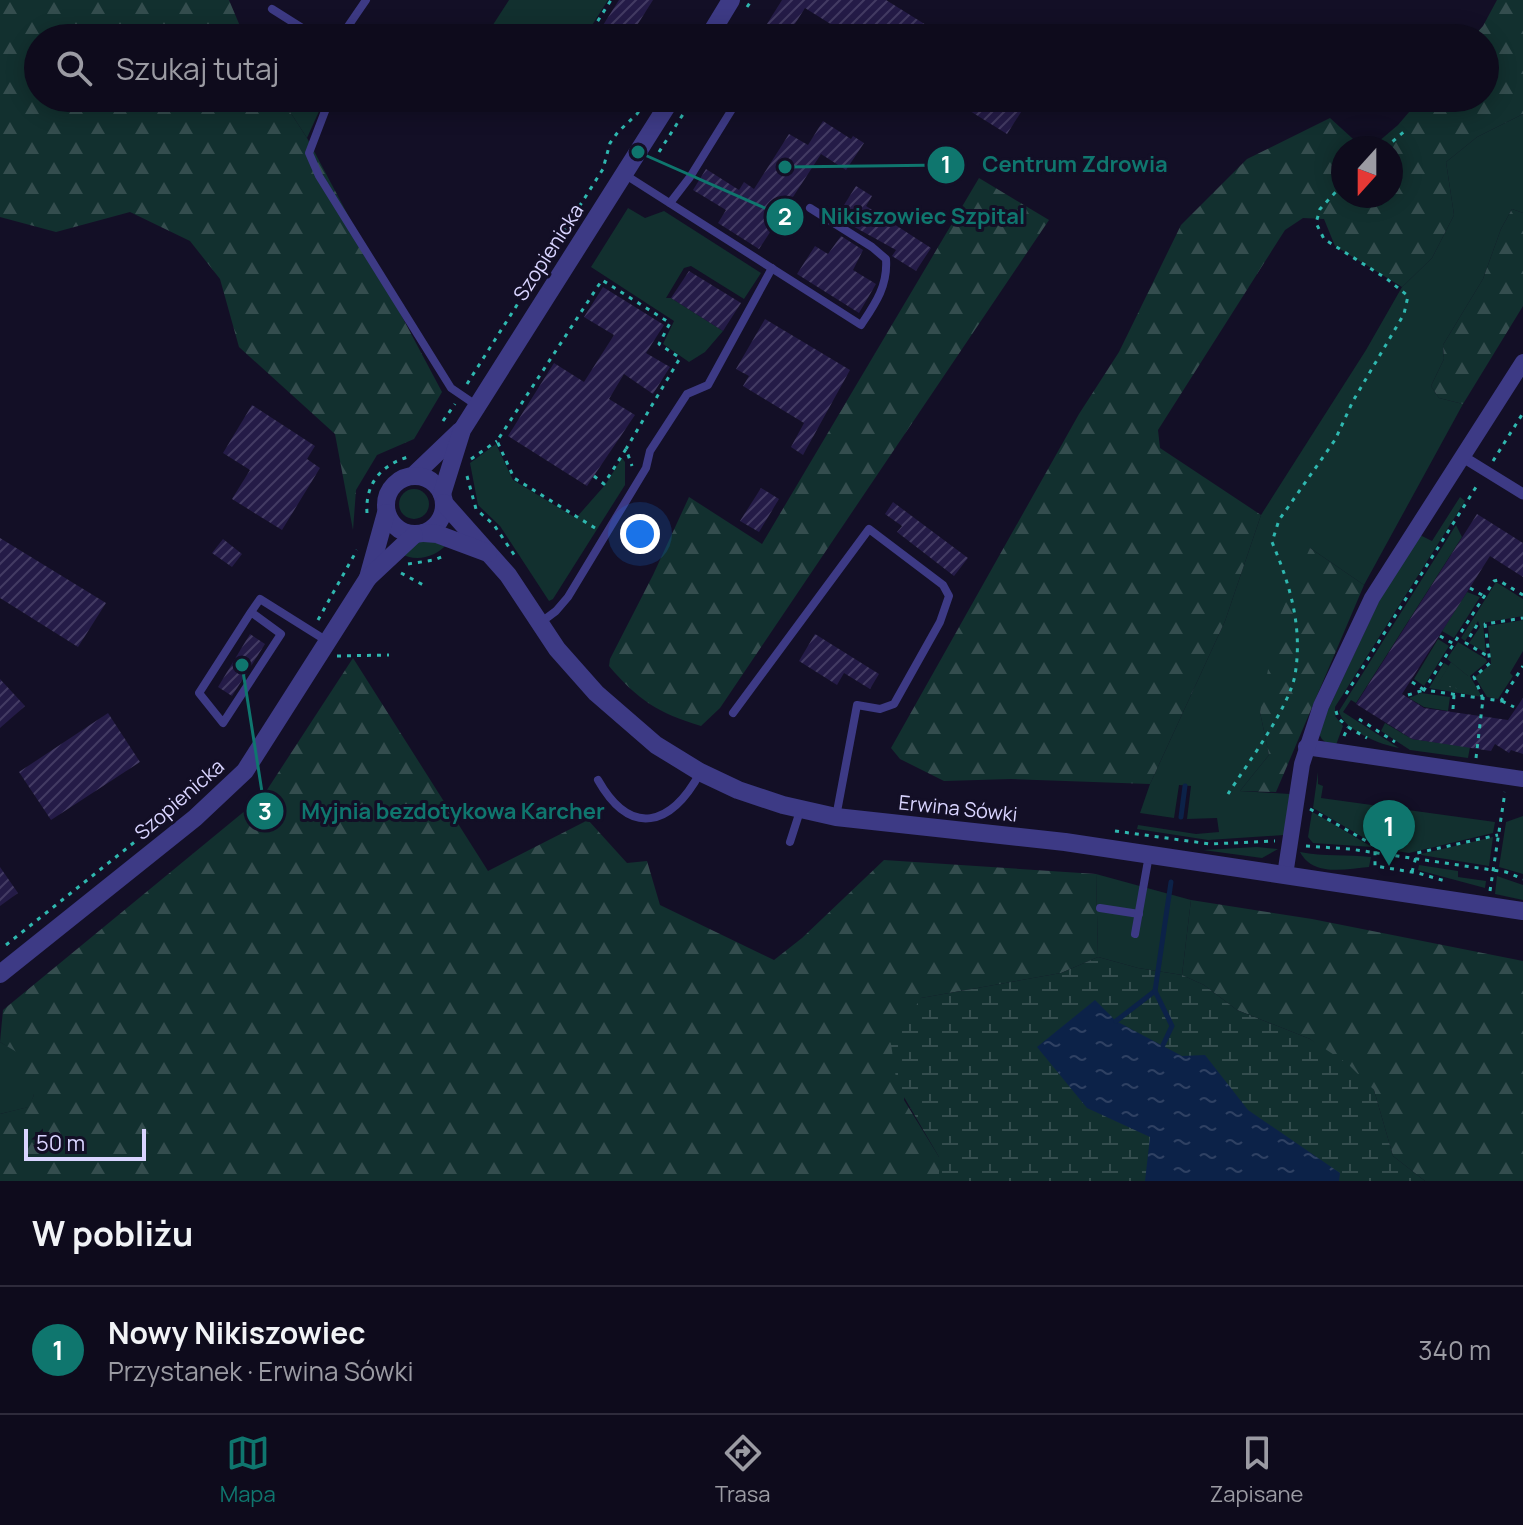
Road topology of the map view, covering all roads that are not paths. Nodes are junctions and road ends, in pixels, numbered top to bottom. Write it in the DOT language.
graph roads {
  1 [pos="366,0"];
  2 [pos="731,0"];
  3 [pos="272,9"];
  4 [pos="296,24"];
  5 [pos="350,24"];
  6 [pos="717,24"];
  7 [pos="325,112"];
  8 [pos="663,112"];
  9 [pos="730,112"];
  10 [pos="624,174"];
  11 [pos="670,203"];
  12 [pos="810,208"];
  13 [pos="772,268"];
  14 [pos="1523,362"];
  15 [pos="468,399"];
  16 [pos="462,430"];
  17 [pos="1463,457"];
  18 [pos="414,475"];
  19 [pos="1523,494"];
  20 [pos="443,499"];
  21 [pos="386,513"];
  22 [pos="419,534"];
  23 [pos="488,553"];
  24 [pos="368,578"];
  25 [pos="251,612"];
  26 [pos="540,623"];
  27 [pos="332,649"];
  28 [pos="733,713"];
  29 [pos="1306,747"];
  30 [pos="700,772"];
  31 [pos="1523,779"];
  32 [pos="598,780"];
  33 [pos="801,810"];
  34 [pos="836,817"];
  35 [pos="790,842"];
  36 [pos="1149,854"];
  37 [pos="1285,875"];
  38 [pos="1100,908"];
  39 [pos="1523,911"];
  40 [pos="1139,914"];
  41 [pos="1135,934"];
  42 [pos="0,974"];
  1 -- 5 [label="lane"];
  2 -- 6 [label="street"];
  3 -- 4 [label="lane"];
  7 -- 15 [label="lane"];
  8 -- 10 [label="street, Szopienicka"];
  9 -- 11 [label="lane"];
  10 -- 11 [label="lane"];
  10 -- 15 [label="street, Szopienicka"];
  11 -- 13 [label="lane"];
  12 -- 13 [label="lane"];
  13 -- 26 [label="lane"];
  14 -- 17 [label="street"];
  15 -- 16 [label="street, Szopienicka"];
  16 -- 18 [label="street, Szopienicka"];
  16 -- 20 [label="street, Szopienicka"];
  17 -- 19 [label="street"];
  17 -- 29 [label="street"];
  18 -- 20 [label="street"];
  18 -- 21 [label="street"];
  20 -- 22 [label="street"];
  20 -- 23 [label="street, Erwina Sówki"];
  21 -- 22 [label="street"];
  21 -- 24 [label="street, Szopienicka"];
  22 -- 23 [label="street, Erwina Sówki"];
  22 -- 24 [label="street, Szopienicka"];
  23 -- 26 [label="street, Erwina Sówki"];
  24 -- 27 [label="street, Szopienicka"];
  25 -- 25 [label="lane"];
  25 -- 27 [label="lane"];
  26 -- 30 [label="street, Erwina Sówki"];
  27 -- 42 [label="street, Szopienicka"];
  28 -- 34 [label="lane"];
  29 -- 31 [label="street"];
  29 -- 37 [label="street"];
  30 -- 32 [label="lane"];
  30 -- 33 [label="street, Erwina Sówki"];
  33 -- 34 [label="street, Erwina Sówki"];
  33 -- 35 [label="lane"];
  34 -- 36 [label="street, Erwina Sówki"];
  36 -- 37 [label="street, Erwina Sówki"];
  36 -- 40 [label="lane"];
  37 -- 39 [label="street, Erwina Sówki"];
  38 -- 40 [label="lane"];
  40 -- 41 [label="lane"];
}
